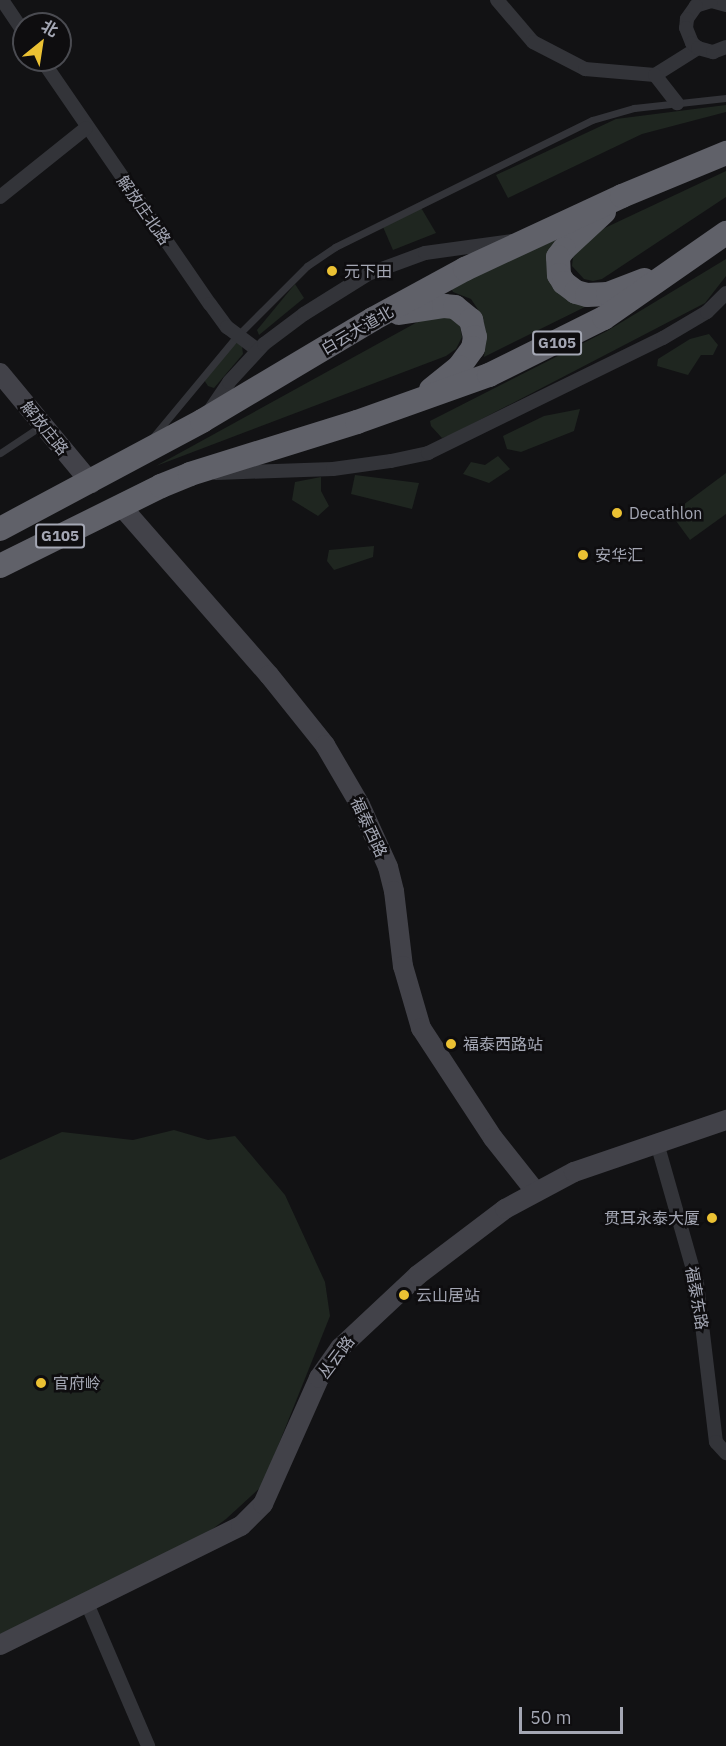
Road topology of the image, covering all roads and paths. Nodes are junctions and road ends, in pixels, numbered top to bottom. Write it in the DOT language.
graph roads {
  1 [pos="2,0"];
  2 [pos="497,0"];
  3 [pos="726,5"];
  4 [pos="12,15"];
  5 [pos="726,47"];
  6 [pos="698,48"];
  7 [pos="50,72"];
  8 [pos="655,75"];
  9 [pos="726,98"];
  10 [pos="677,104"];
  11 [pos="86,128"];
  12 [pos="726,153"];
  13 [pos="622,196"];
  14 [pos="0,197"];
  15 [pos="726,233"];
  16 [pos="529,239"];
  17 [pos="685,263"];
  18 [pos="726,293"];
  19 [pos="374,319"];
  20 [pos="237,336"];
  21 [pos="258,350"];
  22 [pos="0,373"];
  23 [pos="417,401"];
  24 [pos="202,422"];
  25 [pos="43,425"];
  26 [pos="0,453"];
  27 [pos="137,457"];
  28 [pos="190,474"];
  29 [pos="91,483"];
  30 [pos="121,506"];
  31 [pos="0,529"];
  32 [pos="0,566"];
  33 [pos="726,1120"];
  34 [pos="657,1143"];
  35 [pos="535,1191"];
  36 [pos="726,1453"];
  37 [pos="87,1601"];
  38 [pos="0,1644"];
  39 [pos="148,1746"];
  1 -- 4 [label="street"];
  2 -- 8 [label="street"];
  3 -- 6 [label="street"];
  5 -- 6 [label="street"];
  6 -- 8 [label="street"];
  7 -- 11 [label="street, 解放庄北路"];
  8 -- 10 [label="street"];
  9 -- 10 [label="lane"];
  10 -- 20 [label="lane"];
  11 -- 14 [label="street"];
  11 -- 20 [label="street, 解放庄北路"];
  12 -- 13 [label="highway, 白云大道北 / G105"];
  13 -- 16 [label="highway, 白云大道北 / G105"];
  13 -- 17 [label="highway"];
  15 -- 17 [label="highway, G105"];
  16 -- 19 [label="highway, 白云大道北 / G105"];
  16 -- 21 [label="street"];
  17 -- 23 [label="highway, G105"];
  18 -- 28 [label="street"];
  19 -- 23 [label="highway"];
  19 -- 24 [label="highway, 白云大道北 / G105"];
  20 -- 21 [label="street, 解放庄北路"];
  20 -- 27 [label="lane"];
  21 -- 24 [label="street"];
  22 -- 25 [label="street, 解放庄路"];
  23 -- 28 [label="highway, G105"];
  24 -- 27 [label="highway, 白云大道北 / G105"];
  25 -- 26 [label="lane"];
  25 -- 29 [label="street, 解放庄路"];
  27 -- 29 [label="highway, 白云大道北 / G105"];
  28 -- 30 [label="highway, G105"];
  29 -- 31 [label="highway, 白云大道北 / G105"];
  30 -- 32 [label="highway, G105"];
  30 -- 35 [label="street, 福泰西路"];
  33 -- 34 [label="street, 丛云路"];
  34 -- 35 [label="street, 丛云路"];
  34 -- 36 [label="street, 福泰东路"];
  35 -- 37 [label="street, 丛云路"];
  37 -- 38 [label="street, 丛云路"];
  37 -- 39 [label="street"];
}
